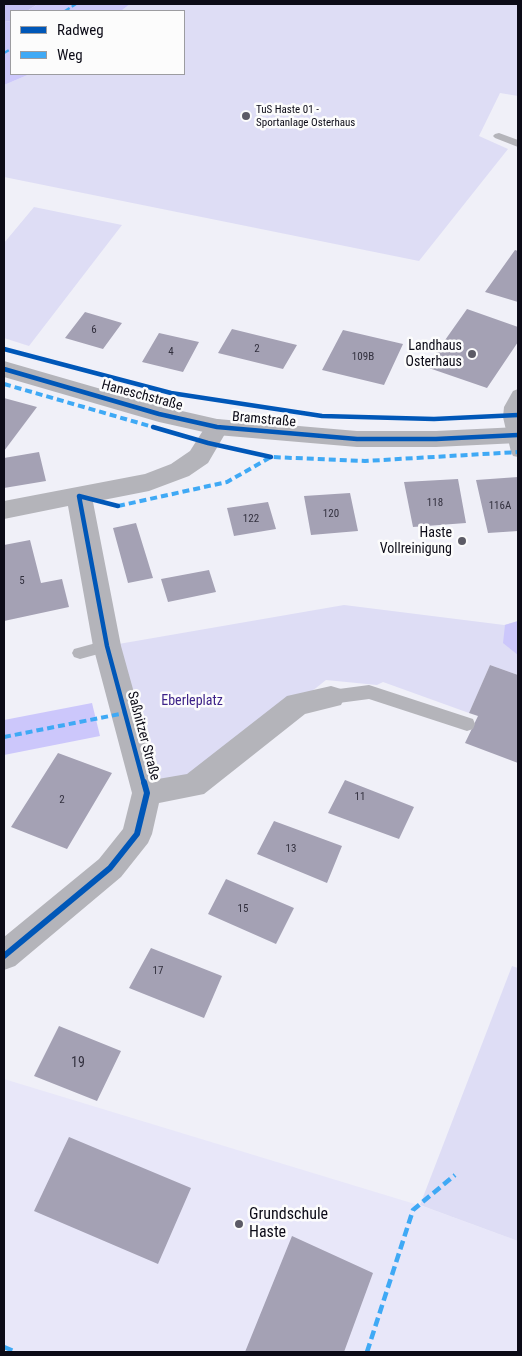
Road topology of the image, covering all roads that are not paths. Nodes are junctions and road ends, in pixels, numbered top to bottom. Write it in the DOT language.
graph roads {
  1 [pos="499,136"];
  2 [pos="518,144"];
  3 [pos="4,369"];
  4 [pos="518,394"];
  5 [pos="217,427"];
  6 [pos="517,440"];
  7 [pos="79,496"];
  8 [pos="4,510"];
  9 [pos="107,646"];
  10 [pos="80,653"];
  11 [pos="331,697"];
  12 [pos="467,724"];
  13 [pos="146,793"];
  14 [pos="4,956"];
  1 -- 2 [label="lane"];
  3 -- 5 [label="street, Haneschstraße"];
  4 -- 6 [label="lane"];
  5 -- 6 [label="street, Bramstraße"];
  5 -- 7 [label="street"];
  7 -- 8 [label="street"];
  7 -- 9 [label="street, Saßnitzer Straße"];
  9 -- 10 [label="lane"];
  9 -- 13 [label="street, Saßnitzer Straße"];
  11 -- 12 [label="lane"];
  11 -- 13 [label="street, Saßnitzer Straße"];
  13 -- 14 [label="street, Saßnitzer Straße"];
}
